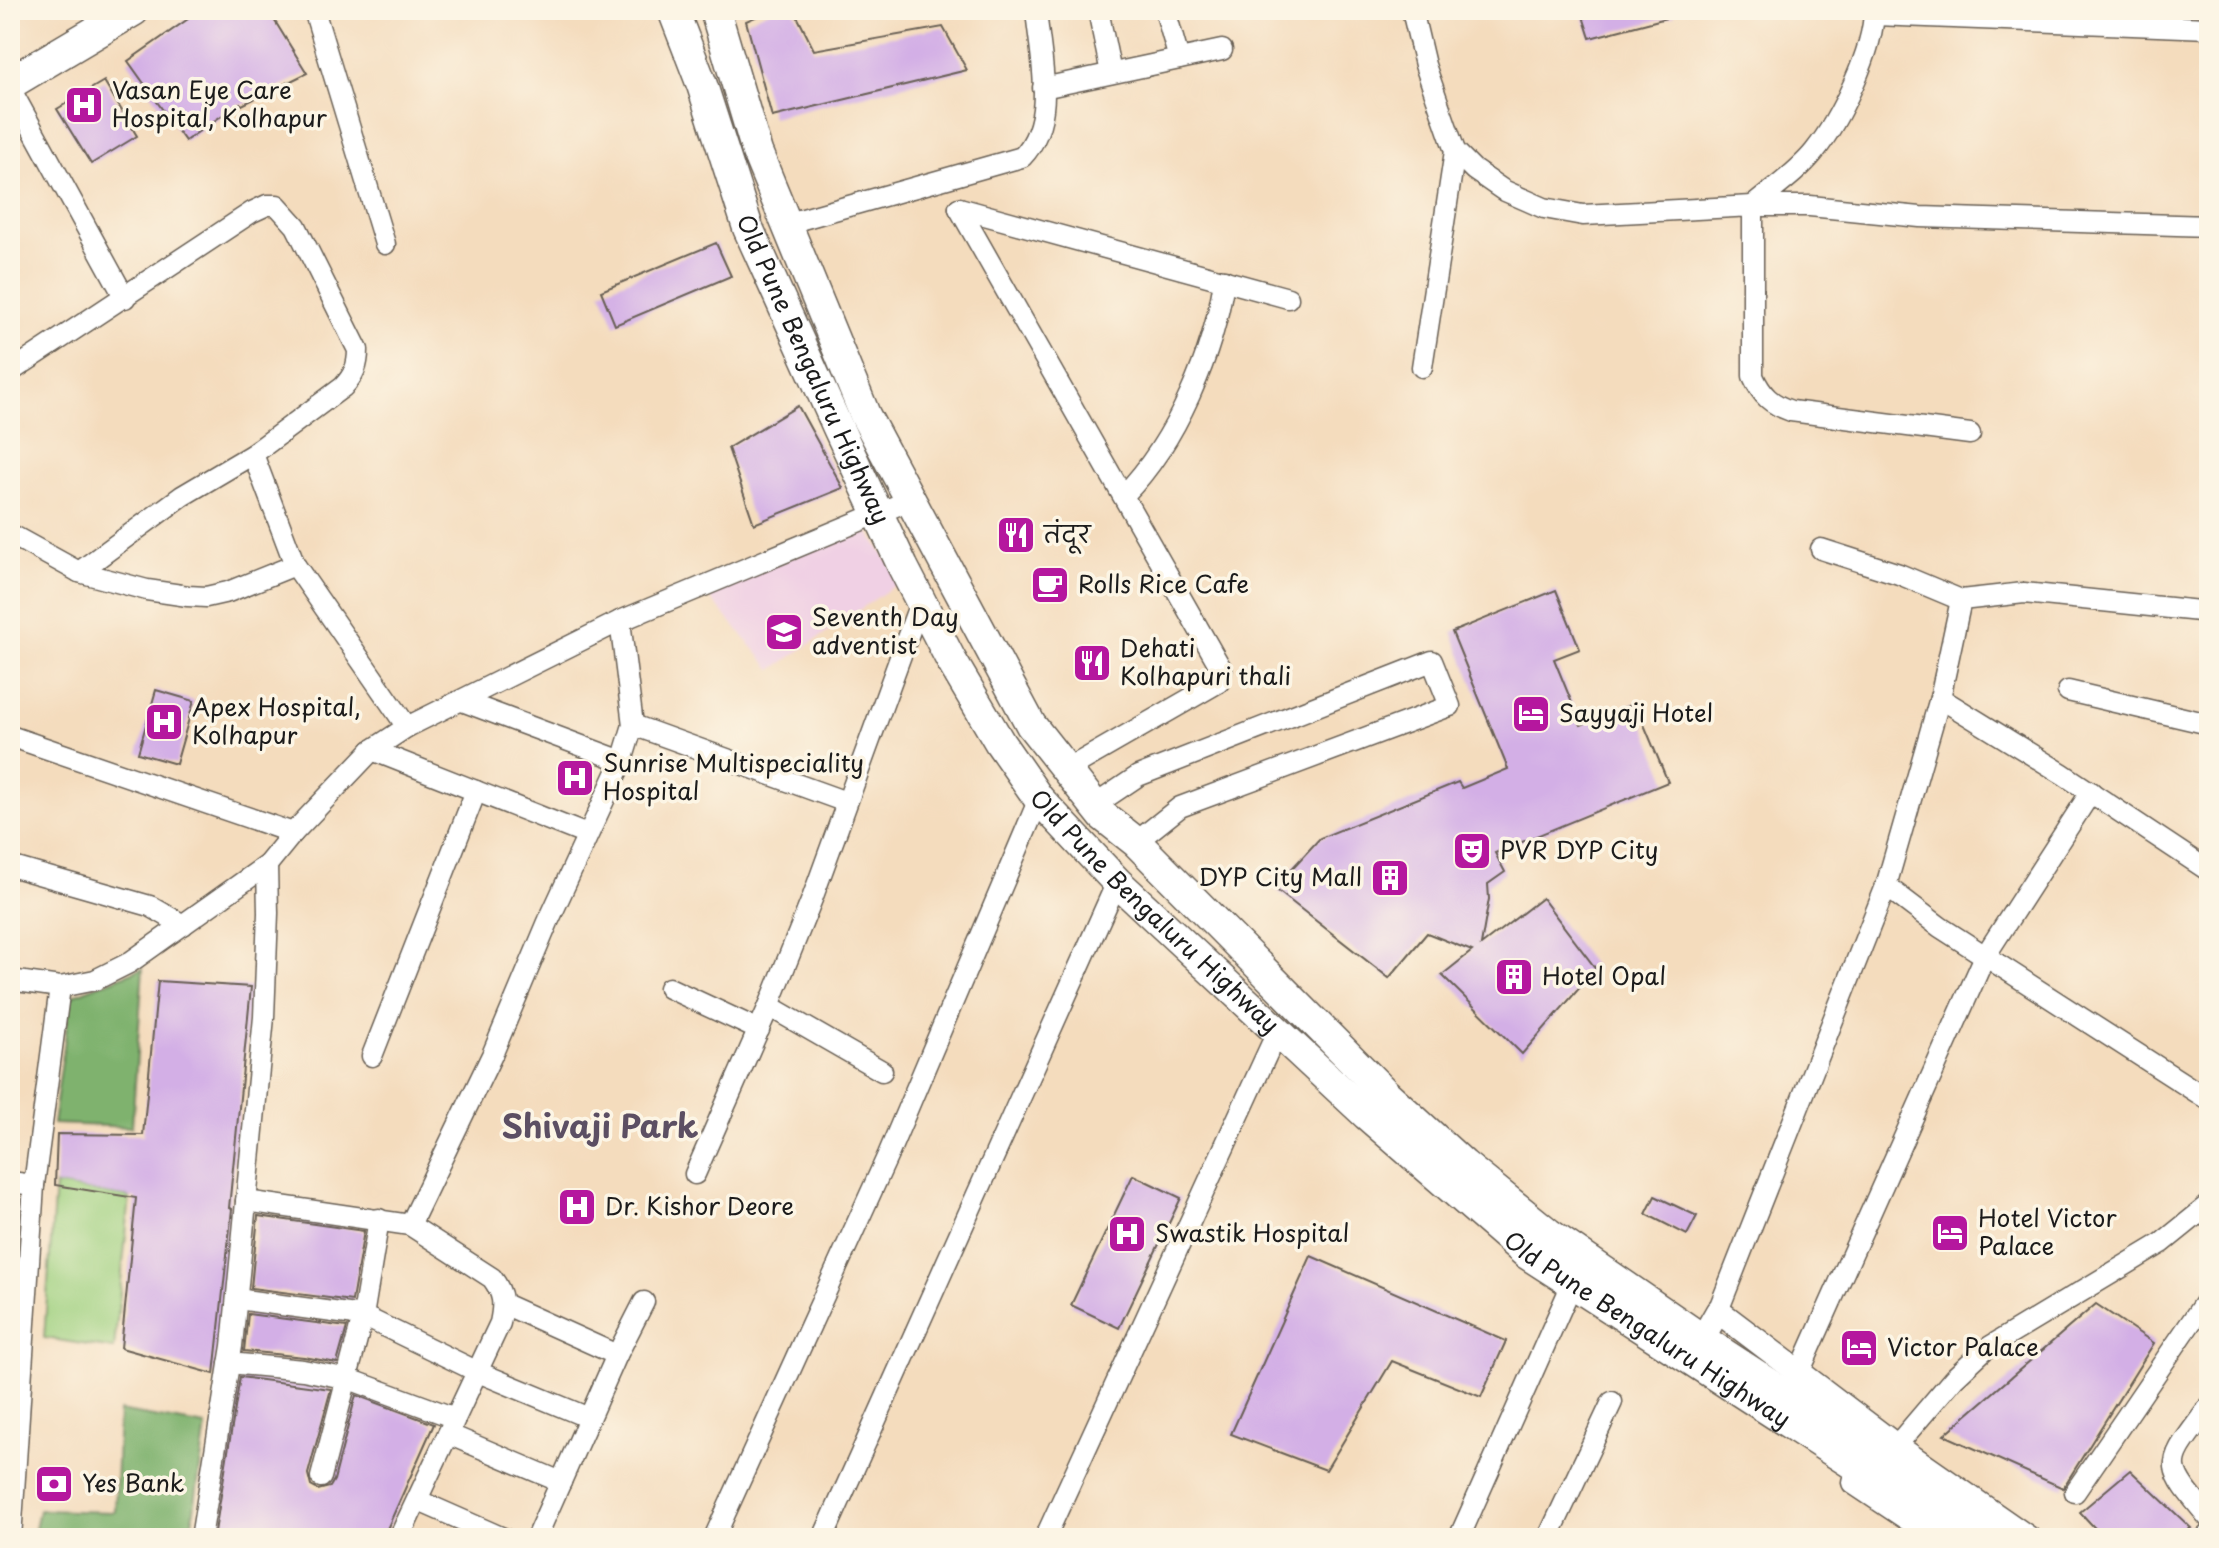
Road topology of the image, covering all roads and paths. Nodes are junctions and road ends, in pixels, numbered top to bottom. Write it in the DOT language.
graph roads {
  1 [pos="100,10"];
  2 [pos="133,10"];
  3 [pos="314,10"];
  4 [pos="673,10"];
  5 [pos="715,10"];
  6 [pos="1036,10"];
  7 [pos="1098,10"];
  8 [pos="1165,10"];
  9 [pos="1412,10"];
  10 [pos="1874,12"];
  11 [pos="2209,28"];
  12 [pos="1222,50"];
  13 [pos="1179,59"];
  14 [pos="10,64"];
  15 [pos="1111,73"];
  16 [pos="10,85"];
  17 [pos="1043,88"];
  18 [pos="1455,151"];
  19 [pos="1753,206"];
  20 [pos="785,224"];
  21 [pos="2209,226"];
  22 [pos="385,244"];
  23 [pos="1224,280"];
  24 [pos="125,298"];
  25 [pos="1288,298"];
  26 [pos="1422,367"];
  27 [pos="10,372"];
  28 [pos="1970,434"];
  29 [pos="253,454"];
  30 [pos="1124,495"];
  31 [pos="910,500"];
  32 [pos="879,514"];
  33 [pos="10,534"];
  34 [pos="1821,549"];
  35 [pos="295,565"];
  36 [pos="79,572"];
  37 [pos="921,600"];
  38 [pos="1961,600"];
  39 [pos="2209,612"];
  40 [pos="620,621"];
  41 [pos="2068,691"];
  42 [pos="1940,698"];
  43 [pos="462,701"];
  44 [pos="2209,724"];
  45 [pos="633,725"];
  46 [pos="407,727"];
  47 [pos="10,736"];
  48 [pos="372,750"];
  49 [pos="622,761"];
  50 [pos="1066,770"];
  51 [pos="476,791"];
  52 [pos="2091,792"];
  53 [pos="1039,799"];
  54 [pos="846,802"];
  55 [pos="1095,805"];
  56 [pos="293,833"];
  57 [pos="587,835"];
  58 [pos="1136,842"];
  59 [pos="267,865"];
  60 [pos="10,866"];
  61 [pos="2209,871"];
  62 [pos="1117,882"];
  63 [pos="1886,886"];
  64 [pos="183,925"];
  65 [pos="1985,956"];
  66 [pos="10,980"];
  67 [pos="60,987"];
  68 [pos="669,988"];
  69 [pos="769,1006"];
  70 [pos="759,1030"];
  71 [pos="1278,1030"];
  72 [pos="372,1056"];
  73 [pos="882,1071"];
  74 [pos="2209,1100"];
  75 [pos="695,1174"];
  76 [pos="10,1182"];
  77 [pos="34,1185"];
  78 [pos="246,1201"];
  79 [pos="2209,1205"];
  80 [pos="379,1219"];
  81 [pos="410,1225"];
  82 [pos="1578,1271"];
  83 [pos="2209,1296"];
  84 [pos="237,1299"];
  85 [pos="644,1302"];
  86 [pos="504,1304"];
  87 [pos="1718,1311"];
  88 [pos="363,1316"];
  89 [pos="18,1328"];
  90 [pos="1701,1348"];
  91 [pos="617,1355"];
  92 [pos="229,1363"];
  93 [pos="478,1372"];
  94 [pos="1799,1373"];
  95 [pos="347,1378"];
  96 [pos="1612,1402"];
  97 [pos="2209,1407"];
  98 [pos="589,1418"];
  99 [pos="452,1426"];
  100 [pos="1896,1446"];
  101 [pos="321,1477"];
  102 [pos="561,1482"];
  103 [pos="2075,1492"];
  104 [pos="419,1501"];
  105 [pos="2209,1518"];
  106 [pos="1464,1536"];
  107 [pos="11,1538"];
  108 [pos="201,1538"];
  109 [pos="399,1538"];
  110 [pos="503,1538"];
  111 [pos="536,1538"];
  112 [pos="714,1538"];
  113 [pos="823,1538"];
  114 [pos="1045,1538"];
  115 [pos="1548,1538"];
  116 [pos="1938,1538"];
  117 [pos="1974,1538"];
  118 [pos="2006,1538"];
  119 [pos="2028,1538"];
  1 -- 14 [label="highway"];
  2 -- 16 [label="highway"];
  3 -- 22 [label="street"];
  4 -- 32 [label="main road, Old Pune Bengaluru Highway"];
  5 -- 20 [label="main road, Old Pune Bengaluru Highway"];
  6 -- 17 [label="street"];
  7 -- 15 [label="street"];
  8 -- 13 [label="street"];
  9 -- 18 [label="street"];
  10 -- 11 [label="street"];
  10 -- 19 [label="street"];
  12 -- 13 [label="street"];
  13 -- 15 [label="street"];
  15 -- 17 [label="street"];
  16 -- 24 [label="street"];
  17 -- 20 [label="street"];
  18 -- 19 [label="street"];
  18 -- 26 [label="street"];
  19 -- 21 [label="street"];
  19 -- 28 [label="street"];
  20 -- 31 [label="main road, Old Pune Bengaluru Highway"];
  23 -- 25 [label="street"];
  23 -- 30 [label="street"];
  23 -- 30 [label="street"];
  24 -- 27 [label="street"];
  24 -- 29 [label="street"];
  29 -- 35 [label="street"];
  29 -- 36 [label="street"];
  30 -- 50 [label="street"];
  31 -- 32 [label="street"];
  31 -- 50 [label="main road, Old Pune Bengaluru Highway"];
  32 -- 37 [label="main road, Old Pune Bengaluru Highway"];
  32 -- 40 [label="street"];
  33 -- 36 [label="street"];
  34 -- 38 [label="street"];
  35 -- 36 [label="street"];
  35 -- 46 [label="street"];
  37 -- 53 [label="main road, Old Pune Bengaluru Highway"];
  37 -- 54 [label="street"];
  38 -- 39 [label="street"];
  38 -- 42 [label="street"];
  40 -- 43 [label="street"];
  40 -- 45 [label="street"];
  41 -- 44 [label="street"];
  42 -- 52 [label="street"];
  42 -- 63 [label="street"];
  43 -- 46 [label="street"];
  43 -- 49 [label="street"];
  45 -- 49 [label="street"];
  45 -- 54 [label="street"];
  46 -- 48 [label="street"];
  47 -- 56 [label="street"];
  48 -- 51 [label="street"];
  48 -- 56 [label="street"];
  49 -- 57 [label="street"];
  50 -- 55 [label="main road, Old Pune Bengaluru Highway"];
  51 -- 57 [label="street"];
  51 -- 72 [label="street"];
  52 -- 61 [label="street"];
  52 -- 65 [label="street"];
  53 -- 62 [label="main road, Old Pune Bengaluru Highway"];
  53 -- 112 [label="street"];
  54 -- 69 [label="street"];
  55 -- 58 [label="main road, Old Pune Bengaluru Highway"];
  55 -- 58 [label="street"];
  56 -- 59 [label="street"];
  57 -- 81 [label="street"];
  58 -- 82 [label="main road, Old Pune Bengaluru Highway"];
  59 -- 64 [label="street"];
  59 -- 78 [label="street"];
  60 -- 64 [label="street"];
  62 -- 71 [label="main road, Old Pune Bengaluru Highway"];
  62 -- 113 [label="street"];
  63 -- 65 [label="street"];
  63 -- 87 [label="street"];
  64 -- 67 [label="street"];
  65 -- 74 [label="street"];
  65 -- 94 [label="street"];
  66 -- 67 [label="street"];
  67 -- 77 [label="street"];
  68 -- 70 [label="street"];
  69 -- 70 [label="street"];
  69 -- 73 [label="street"];
  70 -- 75 [label="street"];
  71 -- 82 [label="main road, Old Pune Bengaluru Highway"];
  71 -- 114 [label="street"];
  76 -- 77 [label="street"];
  77 -- 89 [label="street"];
  78 -- 80 [label="street"];
  78 -- 84 [label="street"];
  79 -- 100 [label="street"];
  80 -- 81 [label="street"];
  80 -- 88 [label="street"];
  81 -- 86 [label="street"];
  82 -- 90 [label="main road, Old Pune Bengaluru Highway"];
  82 -- 106 [label="street"];
  83 -- 103 [label="street"];
  84 -- 88 [label="street"];
  84 -- 92 [label="street"];
  85 -- 91 [label="street"];
  86 -- 91 [label="street"];
  86 -- 93 [label="street"];
  87 -- 90 [label="street"];
  87 -- 94 [label="street"];
  88 -- 93 [label="street"];
  88 -- 95 [label="street"];
  89 -- 107 [label="street"];
  90 -- 116 [label="street"];
  90 -- 117 [label="main road, Old Pune Bengaluru Highway"];
  90 -- 118 [label="main road, Old Pune Bengaluru Highway"];
  91 -- 98 [label="street"];
  92 -- 95 [label="street"];
  92 -- 108 [label="street"];
  93 -- 98 [label="street"];
  93 -- 99 [label="street"];
  94 -- 100 [label="street"];
  95 -- 99 [label="street"];
  95 -- 101 [label="street"];
  96 -- 115 [label="street"];
  97 -- 105 [label="street"];
  98 -- 102 [label="street"];
  99 -- 102 [label="street"];
  99 -- 104 [label="street"];
  100 -- 119 [label="street"];
  102 -- 111 [label="street"];
  104 -- 109 [label="street"];
  104 -- 110 [label="street"];
}
